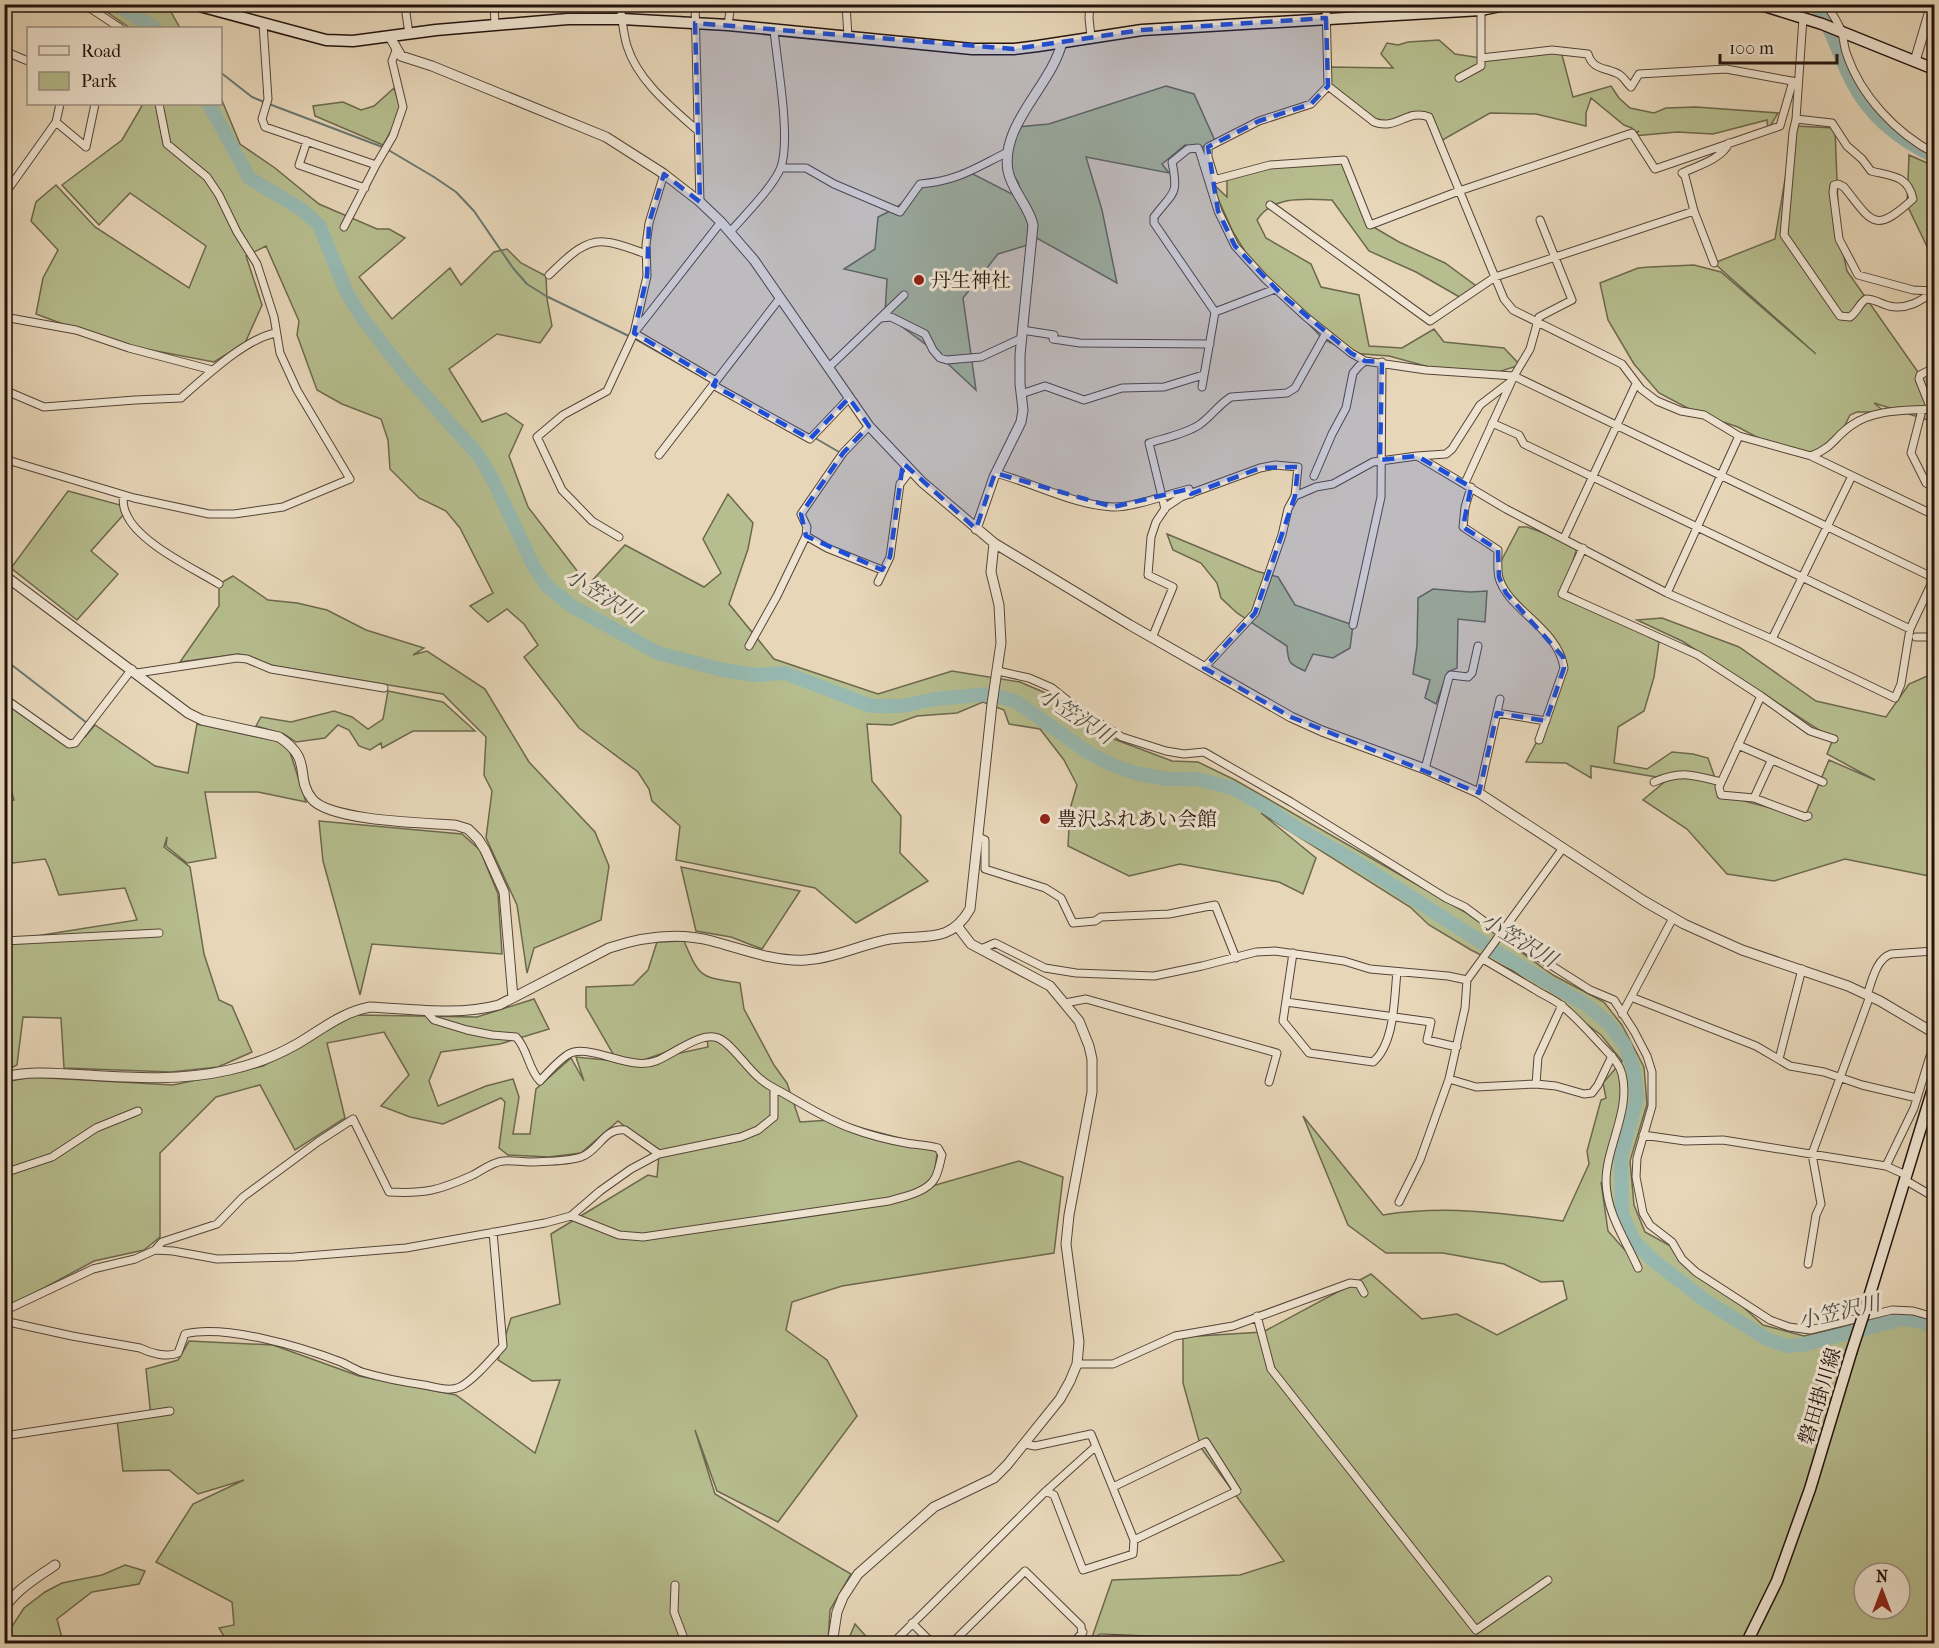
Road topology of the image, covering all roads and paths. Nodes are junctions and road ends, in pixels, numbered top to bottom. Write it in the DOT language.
graph roads {
  1 [pos="10,4"];
  2 [pos="84,4"];
  3 [pos="192,4"];
  4 [pos="409,4"];
  5 [pos="494,4"];
  6 [pos="620,4"];
  7 [pos="695,4"];
  8 [pos="731,4"];
  9 [pos="846,4"];
  10 [pos="1090,4"];
  11 [pos="1326,4"];
  12 [pos="1510,4"];
  13 [pos="1758,4"];
  14 [pos="1826,4"];
  15 [pos="1932,4"];
  16 [pos="224,9"];
  17 [pos="1410,9"];
  18 [pos="1481,10"];
  19 [pos="4,14"];
  20 [pos="1326,18"];
  21 [pos="1803,18"];
  22 [pos="622,19"];
  23 [pos="695,23"];
  24 [pos="263,24"];
  25 [pos="495,25"];
  26 [pos="728,25"];
  27 [pos="118,27"];
  28 [pos="774,30"];
  29 [pos="1840,32"];
  30 [pos="409,34"];
  31 [pos="390,37"];
  32 [pos="848,37"];
  33 [pos="1091,37"];
  34 [pos="1062,42"];
  35 [pos="397,48"];
  36 [pos="4,51"];
  37 [pos="1481,58"];
  38 [pos="1915,60"];
  39 [pos="27,61"];
  40 [pos="1935,69"];
  41 [pos="1459,78"];
  42 [pos="1796,81"];
  43 [pos="1328,86"];
  44 [pos="60,105"];
  45 [pos="95,105"];
  46 [pos="159,105"];
  47 [pos="1796,119"];
  48 [pos="56,122"];
  49 [pos="698,130"];
  50 [pos="307,141"];
  51 [pos="1729,143"];
  52 [pos="1008,152"];
  53 [pos="1935,153"];
  54 [pos="376,165"];
  55 [pos="781,168"];
  56 [pos="664,174"];
  57 [pos="1212,181"];
  58 [pos="365,188"];
  59 [pos="1459,191"];
  60 [pos="4,195"];
  61 [pos="700,202"];
  62 [pos="1270,205"];
  63 [pos="1694,211"];
  64 [pos="1540,220"];
  65 [pos="721,222"];
  66 [pos="344,227"];
  67 [pos="730,232"];
  68 [pos="646,254"];
  69 [pos="1555,257"];
  70 [pos="1714,263"];
  71 [pos="549,274"];
  72 [pos="1496,277"];
  73 [pos="1275,289"];
  74 [pos="1935,291"];
  75 [pos="904,296"];
  76 [pos="780,298"];
  77 [pos="1215,312"];
  78 [pos="4,317"];
  79 [pos="881,318"];
  80 [pos="1538,322"];
  81 [pos="276,333"];
  82 [pos="634,333"];
  83 [pos="1326,333"];
  84 [pos="1022,334"];
  85 [pos="1210,344"];
  86 [pos="1365,361"];
  87 [pos="1382,362"];
  88 [pos="828,368"];
  89 [pos="1935,368"];
  90 [pos="212,370"];
  91 [pos="1203,375"];
  92 [pos="1512,379"];
  93 [pos="714,383"];
  94 [pos="1636,384"];
  95 [pos="1202,387"];
  96 [pos="4,390"];
  97 [pos="1021,394"];
  98 [pos="849,398"];
  99 [pos="1922,410"];
  100 [pos="1933,410"];
  101 [pos="1492,423"];
  102 [pos="1616,425"];
  103 [pos="869,426"];
  104 [pos="1739,436"];
  105 [pos="659,455"];
  106 [pos="1417,456"];
  107 [pos="1811,456"];
  108 [pos="4,459"];
  109 [pos="1380,460"];
  110 [pos="910,471"];
  111 [pos="995,473"];
  112 [pos="1721,475"];
  113 [pos="1314,476"];
  114 [pos="1592,476"];
  115 [pos="1851,476"];
  116 [pos="1468,485"];
  117 [pos="1935,488"];
  118 [pos="1191,494"];
  119 [pos="123,495"];
  120 [pos="1161,496"];
  121 [pos="1295,496"];
  122 [pos="1165,509"];
  123 [pos="1935,515"];
  124 [pos="1696,526"];
  125 [pos="1827,526"];
  126 [pos="976,529"];
  127 [pos="806,536"];
  128 [pos="619,537"];
  129 [pos="1564,538"];
  130 [pos="994,543"];
  131 [pos="1583,548"];
  132 [pos="882,570"];
  133 [pos="4,574"];
  134 [pos="1803,577"];
  135 [pos="1934,578"];
  136 [pos="878,582"];
  137 [pos="219,584"];
  138 [pos="1666,592"];
  139 [pos="1353,625"];
  140 [pos="1910,629"];
  141 [pos="1916,637"];
  142 [pos="1935,637"];
  143 [pos="1152,638"];
  144 [pos="1772,639"];
  145 [pos="748,646"];
  146 [pos="1478,646"];
  147 [pos="1204,668"];
  148 [pos="134,671"];
  149 [pos="998,671"];
  150 [pos="384,688"];
  151 [pos="1761,696"];
  152 [pos="4,698"];
  153 [pos="1500,699"];
  154 [pos="1497,713"];
  155 [pos="1546,721"];
  156 [pos="1834,739"];
  157 [pos="1539,740"];
  158 [pos="1738,745"];
  159 [pos="1771,761"];
  160 [pos="1425,769"];
  161 [pos="1721,782"];
  162 [pos="1823,782"];
  163 [pos="1654,783"];
  164 [pos="1479,793"];
  165 [pos="1754,798"];
  166 [pos="1808,816"];
  167 [pos="978,837"];
  168 [pos="1563,848"];
  169 [pos="1673,918"];
  170 [pos="958,927"];
  171 [pos="159,933"];
  172 [pos="1499,934"];
  173 [pos="4,941"];
  174 [pos="981,949"];
  175 [pos="1935,951"];
  176 [pos="1293,953"];
  177 [pos="1236,958"];
  178 [pos="1484,958"];
  179 [pos="1802,969"];
  180 [pos="1397,972"];
  181 [pos="1467,980"];
  182 [pos="1868,996"];
  183 [pos="1630,997"];
  184 [pos="513,998"];
  185 [pos="1286,1002"];
  186 [pos="1065,1003"];
  187 [pos="1562,1005"];
  188 [pos="425,1010"];
  189 [pos="1622,1014"];
  190 [pos="1392,1016"];
  191 [pos="1935,1033"];
  192 [pos="1457,1047"];
  193 [pos="1612,1056"];
  194 [pos="1930,1056"];
  195 [pos="1779,1059"];
  196 [pos="4,1077"];
  197 [pos="1839,1077"];
  198 [pos="1449,1078"];
  199 [pos="1269,1082"];
  200 [pos="1536,1084"];
  201 [pos="1935,1085"];
  202 [pos="774,1088"];
  203 [pos="1917,1098"];
  204 [pos="138,1111"];
  205 [pos="1643,1135"];
  206 [pos="659,1154"];
  207 [pos="1812,1154"];
  208 [pos="1886,1166"];
  209 [pos="4,1173"];
  210 [pos="1906,1177"];
  211 [pos="1935,1197"];
  212 [pos="1399,1202"];
  213 [pos="571,1216"];
  214 [pos="493,1232"];
  215 [pos="155,1250"];
  216 [pos="1808,1264"];
  217 [pos="1638,1268"];
  218 [pos="1364,1293"];
  219 [pos="4,1311"];
  220 [pos="1257,1316"];
  221 [pos="1935,1317"];
  222 [pos="4,1321"];
  223 [pos="1077,1364"];
  224 [pos="170,1411"];
  225 [pos="4,1436"];
  226 [pos="1025,1444"];
  227 [pos="1095,1447"];
  228 [pos="1113,1487"];
  229 [pos="1046,1491"];
  230 [pos="1134,1540"];
  231 [pos="56,1565"];
  232 [pos="1548,1580"];
  233 [pos="675,1585"];
  234 [pos="4,1609"];
  235 [pos="912,1623"];
  236 [pos="1083,1632"];
  237 [pos="1101,1638"];
  238 [pos="687,1644"];
  239 [pos="832,1644"];
  240 [pos="892,1644"];
  241 [pos="933,1644"];
  242 [pos="951,1644"];
  243 [pos="1072,1644"];
  244 [pos="1083,1644"];
  245 [pos="1186,1644"];
  246 [pos="1746,1644"];
  1 -- 19 [label="street"];
  2 -- 27 [label="street"];
  3 -- 16 [label="main road"];
  4 -- 30 [label="street"];
  5 -- 25 [label="street"];
  6 -- 22 [label="street"];
  7 -- 23 [label="street"];
  8 -- 26 [label="street"];
  9 -- 32 [label="street"];
  10 -- 33 [label="street"];
  11 -- 20 [label="street"];
  12 -- 18 [label="main road"];
  13 -- 21 [label="main road"];
  14 -- 29 [label="street"];
  15 -- 38 [label="street"];
  16 -- 24 [label="main road"];
  17 -- 18 [label="main road"];
  17 -- 20 [label="main road"];
  18 -- 37 [label="street"];
  20 -- 33 [label="main road"];
  20 -- 43 [label="street"];
  21 -- 29 [label="main road"];
  21 -- 42 [label="street"];
  22 -- 23 [label="main road"];
  22 -- 25 [label="main road"];
  22 -- 49 [label="street"];
  23 -- 26 [label="main road"];
  23 -- 49 [label="street"];
  24 -- 31 [label="main road"];
  24 -- 50 [label="street"];
  25 -- 30 [label="main road"];
  26 -- 28 [label="main road"];
  28 -- 32 [label="main road"];
  28 -- 55 [label="street"];
  29 -- 38 [label="main road"];
  29 -- 53 [label="street"];
  30 -- 31 [label="main road"];
  31 -- 35 [label="street"];
  32 -- 34 [label="main road"];
  33 -- 34 [label="main road"];
  34 -- 52 [label="street"];
  35 -- 54 [label="street"];
  35 -- 56 [label="street"];
  36 -- 39 [label="street"];
  37 -- 41 [label="street"];
  37 -- 42 [label="street"];
  38 -- 40 [label="main road"];
  42 -- 47 [label="street"];
  42 -- 51 [label="street"];
  43 -- 57 [label="street"];
  43 -- 59 [label="street"];
  44 -- 48 [label="street"];
  45 -- 48 [label="street"];
  46 -- 81 [label="street"];
  47 -- 74 [label="street"];
  47 -- 74 [label="street"];
  48 -- 60 [label="street"];
  49 -- 61 [label="street"];
  50 -- 54 [label="street"];
  50 -- 58 [label="street"];
  51 -- 59 [label="street"];
  51 -- 63 [label="street"];
  52 -- 55 [label="street"];
  52 -- 84 [label="street"];
  54 -- 58 [label="street"];
  55 -- 67 [label="street"];
  56 -- 61 [label="street"];
  56 -- 68 [label="street"];
  57 -- 59 [label="street"];
  57 -- 73 [label="street"];
  57 -- 77 [label="street"];
  58 -- 66 [label="street"];
  59 -- 72 [label="street"];
  61 -- 65 [label="street"];
  62 -- 72 [label="street"];
  63 -- 69 [label="street"];
  63 -- 70 [label="street"];
  64 -- 69 [label="street"];
  65 -- 67 [label="street"];
  65 -- 82 [label="street"];
  67 -- 76 [label="street"];
  68 -- 71 [label="street"];
  68 -- 82 [label="street"];
  69 -- 72 [label="street"];
  69 -- 80 [label="street"];
  72 -- 80 [label="street"];
  73 -- 77 [label="street"];
  73 -- 83 [label="street"];
  75 -- 79 [label="street"];
  76 -- 88 [label="street"];
  76 -- 93 [label="street"];
  77 -- 85 [label="street"];
  78 -- 90 [label="street"];
  79 -- 84 [label="street"];
  79 -- 88 [label="street"];
  80 -- 92 [label="street"];
  80 -- 94 [label="street"];
  81 -- 90 [label="street"];
  81 -- 119 [label="street"];
  82 -- 93 [label="street"];
  82 -- 128 [label="street"];
  83 -- 86 [label="street"];
  83 -- 120 [label="street"];
  84 -- 85 [label="street"];
  84 -- 97 [label="street"];
  85 -- 91 [label="street"];
  86 -- 87 [label="street"];
  86 -- 113 [label="street"];
  87 -- 92 [label="street"];
  87 -- 109 [label="street"];
  88 -- 98 [label="street"];
  89 -- 100 [label="street"];
  90 -- 96 [label="street"];
  91 -- 95 [label="street"];
  91 -- 97 [label="street"];
  92 -- 101 [label="street"];
  92 -- 102 [label="street"];
  92 -- 106 [label="street"];
  93 -- 98 [label="street"];
  93 -- 105 [label="street"];
  94 -- 102 [label="street"];
  94 -- 104 [label="street"];
  97 -- 111 [label="street"];
  98 -- 103 [label="street"];
  99 -- 100 [label="street"];
  99 -- 107 [label="street"];
  99 -- 117 [label="street"];
  101 -- 114 [label="street"];
  101 -- 116 [label="street"];
  102 -- 112 [label="street"];
  102 -- 114 [label="street"];
  103 -- 110 [label="street"];
  103 -- 127 [label="street"];
  104 -- 107 [label="street"];
  104 -- 112 [label="street"];
  106 -- 109 [label="street"];
  106 -- 116 [label="street"];
  107 -- 115 [label="street"];
  108 -- 119 [label="street"];
  109 -- 121 [label="street"];
  109 -- 139 [label="street"];
  110 -- 126 [label="street"];
  110 -- 132 [label="street"];
  111 -- 120 [label="street"];
  111 -- 126 [label="street"];
  112 -- 124 [label="street"];
  112 -- 125 [label="street"];
  114 -- 124 [label="street"];
  114 -- 129 [label="street"];
  115 -- 123 [label="street"];
  115 -- 125 [label="street"];
  116 -- 129 [label="street"];
  116 -- 155 [label="street"];
  118 -- 120 [label="street"];
  118 -- 121 [label="street"];
  118 -- 122 [label="street"];
  119 -- 137 [label="street"];
  120 -- 122 [label="street"];
  121 -- 147 [label="street"];
  122 -- 143 [label="street"];
  124 -- 134 [label="street"];
  124 -- 138 [label="street"];
  125 -- 134 [label="street"];
  125 -- 135 [label="street"];
  126 -- 130 [label="street"];
  127 -- 132 [label="street"];
  127 -- 145 [label="street"];
  129 -- 131 [label="street"];
  130 -- 143 [label="street"];
  130 -- 149 [label="street"];
  131 -- 138 [label="street"];
  131 -- 151 [label="street"];
  132 -- 136 [label="street"];
  133 -- 148 [label="street"];
  134 -- 140 [label="street"];
  134 -- 144 [label="street"];
  135 -- 140 [label="street"];
  138 -- 144 [label="street"];
  140 -- 144 [label="street"];
  141 -- 142 [label="street"];
  143 -- 147 [label="street"];
  146 -- 160 [label="street"];
  147 -- 160 [label="street"];
  148 -- 150 [label="street"];
  148 -- 152 [label="street"];
  148 -- 184 [label="street"];
  149 -- 167 [label="street"];
  149 -- 172 [label="street"];
  151 -- 156 [label="street"];
  151 -- 158 [label="street"];
  153 -- 154 [label="street"];
  154 -- 155 [label="street"];
  154 -- 164 [label="street"];
  155 -- 157 [label="street"];
  158 -- 159 [label="street"];
  158 -- 161 [label="street"];
  159 -- 162 [label="street"];
  159 -- 165 [label="street"];
  160 -- 164 [label="street"];
  161 -- 163 [label="street"];
  161 -- 165 [label="street"];
  164 -- 168 [label="street"];
  165 -- 166 [label="street"];
  167 -- 170 [label="street"];
  167 -- 177 [label="street"];
  168 -- 169 [label="street"];
  168 -- 172 [label="street"];
  169 -- 179 [label="street"];
  169 -- 183 [label="street"];
  170 -- 174 [label="street"];
  170 -- 184 [label="street"];
  171 -- 173 [label="street"];
  172 -- 178 [label="street"];
  172 -- 189 [label="street"];
  174 -- 177 [label="street"];
  174 -- 186 [label="street"];
  175 -- 182 [label="street"];
  176 -- 177 [label="street"];
  176 -- 180 [label="street"];
  176 -- 185 [label="street"];
  178 -- 181 [label="street"];
  178 -- 187 [label="street"];
  179 -- 182 [label="street"];
  179 -- 195 [label="street"];
  180 -- 181 [label="street"];
  180 -- 190 [label="street"];
  181 -- 192 [label="street"];
  182 -- 191 [label="street"];
  182 -- 197 [label="street"];
  183 -- 189 [label="street"];
  183 -- 195 [label="street"];
  184 -- 188 [label="street"];
  185 -- 190 [label="street"];
  185 -- 190 [label="street"];
  186 -- 199 [label="street"];
  186 -- 223 [label="street"];
  187 -- 193 [label="street"];
  187 -- 200 [label="street"];
  188 -- 196 [label="street"];
  188 -- 202 [label="street"];
  189 -- 205 [label="street"];
  190 -- 192 [label="street"];
  192 -- 198 [label="street"];
  193 -- 200 [label="street"];
  193 -- 217 [label="street"];
  194 -- 203 [label="street"];
  195 -- 197 [label="street"];
  197 -- 203 [label="street"];
  197 -- 207 [label="street"];
  198 -- 200 [label="street"];
  198 -- 212 [label="street"];
  201 -- 210 [label="main road, 磐田掛川線"];
  202 -- 206 [label="street"];
  202 -- 213 [label="street"];
  203 -- 208 [label="street"];
  204 -- 209 [label="street"];
  205 -- 207 [label="street"];
  205 -- 221 [label="street"];
  206 -- 213 [label="street"];
  206 -- 215 [label="street"];
  207 -- 208 [label="street"];
  207 -- 216 [label="street"];
  208 -- 210 [label="street"];
  210 -- 211 [label="street"];
  210 -- 246 [label="main road, 磐田掛川線, bridge"];
  213 -- 214 [label="street"];
  214 -- 215 [label="street"];
  214 -- 222 [label="street"];
  215 -- 219 [label="street"];
  218 -- 220 [label="street"];
  220 -- 223 [label="street"];
  220 -- 232 [label="street"];
  223 -- 226 [label="street"];
  224 -- 225 [label="street"];
  226 -- 227 [label="street"];
  226 -- 239 [label="street"];
  227 -- 228 [label="street"];
  227 -- 229 [label="street"];
  228 -- 230 [label="street"];
  228 -- 230 [label="street"];
  229 -- 230 [label="street"];
  229 -- 235 [label="street"];
  231 -- 234 [label="street"];
  233 -- 238 [label="street"];
  235 -- 240 [label="street"];
  235 -- 241 [label="street"];
  236 -- 242 [label="street"];
  236 -- 243 [label="street"];
  236 -- 244 [label="street"];
  237 -- 245 [label="street"];
}
